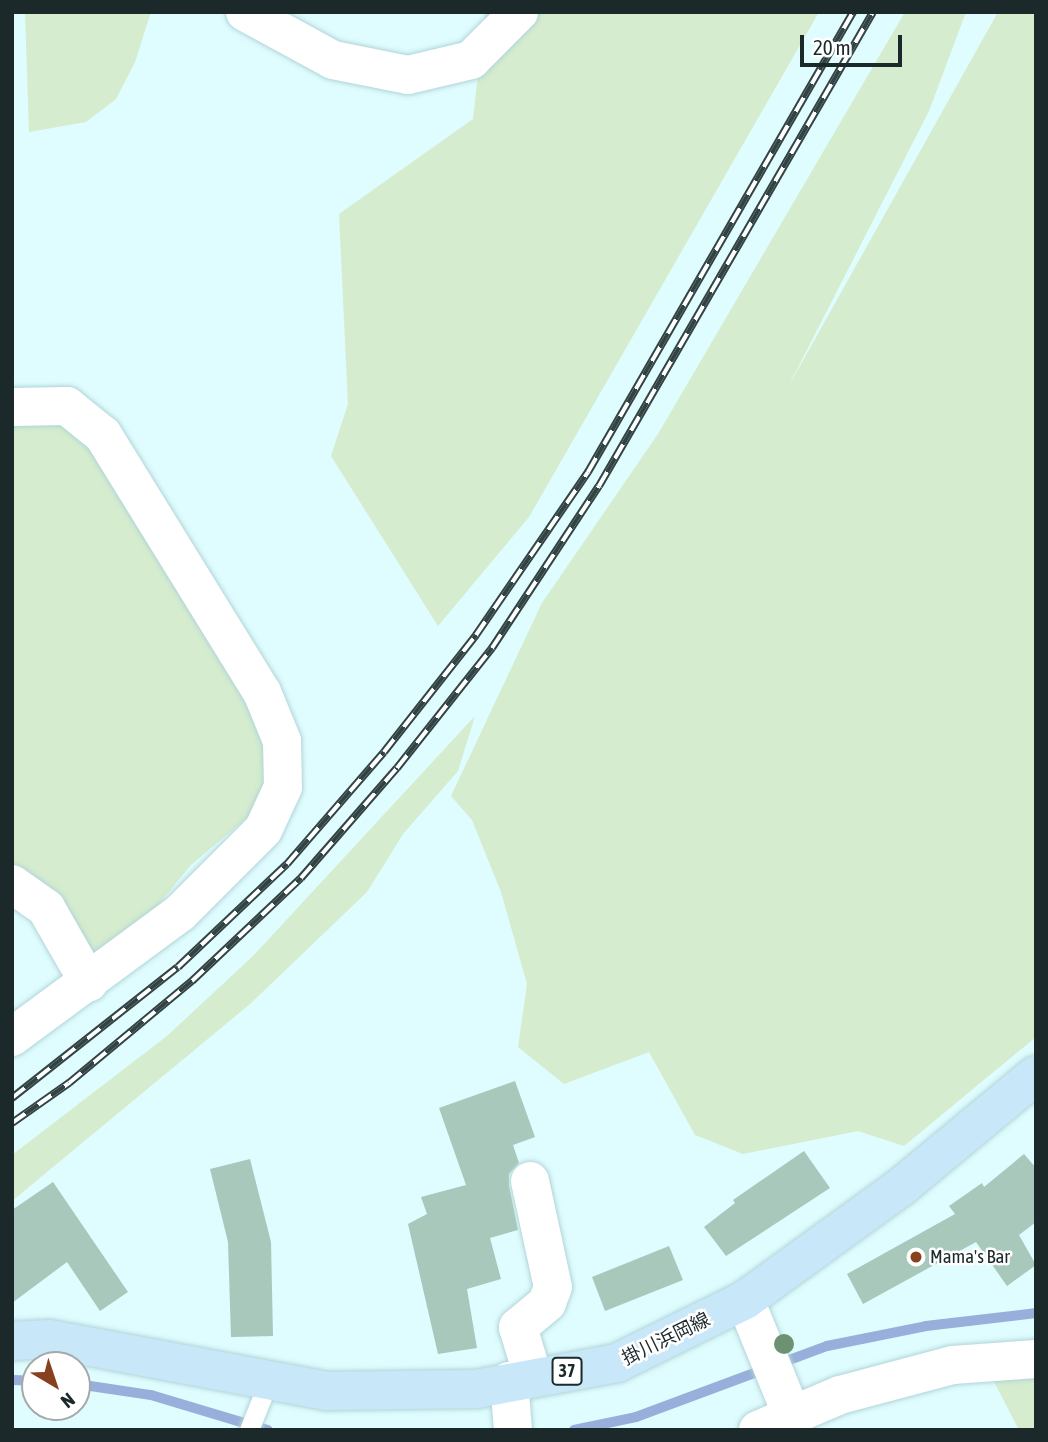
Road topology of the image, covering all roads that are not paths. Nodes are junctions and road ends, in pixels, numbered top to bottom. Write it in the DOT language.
graph roads {
  1 [pos="245,12"];
  2 [pos="519,12"];
  3 [pos="12,407"];
  4 [pos="12,884"];
  5 [pos="89,983"];
  6 [pos="12,1037"];
  7 [pos="1036,1074"];
  8 [pos="530,1181"];
  9 [pos="745,1300"];
  10 [pos="12,1341"];
  11 [pos="1036,1359"];
  12 [pos="263,1394"];
  13 [pos="517,1401"];
  14 [pos="778,1413"];
  15 [pos="249,1430"];
  1 -- 2 [label="street"];
  3 -- 5 [label="street"];
  4 -- 5 [label="street"];
  5 -- 6 [label="street"];
  7 -- 9 [label="main road, 掛川浜岡線 / 37"];
  8 -- 13 [label="street"];
  9 -- 13 [label="main road, 掛川浜岡線 / 37"];
  9 -- 14 [label="street"];
  10 -- 12 [label="main road, 掛川浜岡線 / 37"];
  11 -- 14 [label="street"];
  12 -- 13 [label="main road, 掛川浜岡線 / 37"];
  12 -- 15 [label="lane"];
}
